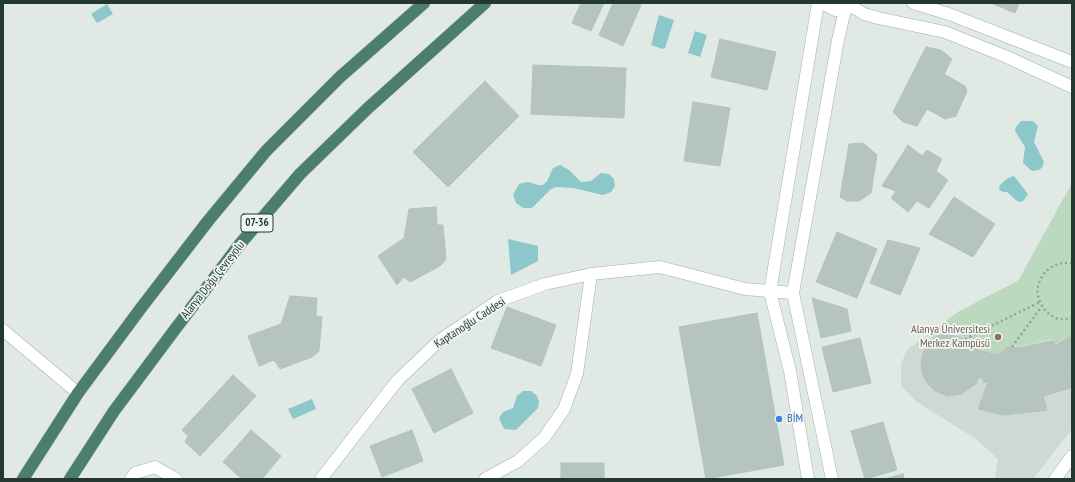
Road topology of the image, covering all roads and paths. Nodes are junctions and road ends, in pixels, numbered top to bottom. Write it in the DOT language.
graph roads {
  1 [pos="424,3"];
  2 [pos="485,3"];
  3 [pos="818,3"];
  4 [pos="822,3"];
  5 [pos="913,3"];
  6 [pos="850,6"];
  7 [pos="1072,62"];
  8 [pos="1072,87"];
  9 [pos="1072,263"];
  10 [pos="591,274"];
  11 [pos="770,292"];
  12 [pos="793,293"];
  13 [pos="1040,302"];
  14 [pos="1042,306"];
  15 [pos="1072,319"];
  16 [pos="3,330"];
  17 [pos="965,339"];
  18 [pos="1012,347"];
  19 [pos="78,393"];
  20 [pos="1072,456"];
  21 [pos="23,479"];
  22 [pos="70,479"];
  23 [pos="131,479"];
  24 [pos="176,479"];
  25 [pos="321,479"];
  26 [pos="485,479"];
  27 [pos="808,479"];
  28 [pos="832,479"];
  29 [pos="1055,479"];
  1 -- 19 [label="highway"];
  2 -- 22 [label="highway, Alanya Doğu Çevreyolu / 07-36"];
  3 -- 11 [label="street"];
  4 -- 6 [label="street"];
  5 -- 7 [label="street"];
  6 -- 8 [label="street"];
  6 -- 12 [label="street"];
  9 -- 13 [label="path"];
  10 -- 11 [label="street, Kaptanoğlu Caddesi"];
  10 -- 25 [label="street, Kaptanoğlu Caddesi"];
  10 -- 26 [label="street"];
  11 -- 12 [label="street, Kaptanoğlu Caddesi"];
  11 -- 27 [label="street"];
  12 -- 28 [label="street"];
  13 -- 14 [label="path"];
  13 -- 17 [label="path"];
  14 -- 15 [label="path"];
  14 -- 18 [label="path"];
  16 -- 19 [label="street"];
  19 -- 21 [label="highway"];
  20 -- 29 [label="street"];
  23 -- 24 [label="street"];
}
